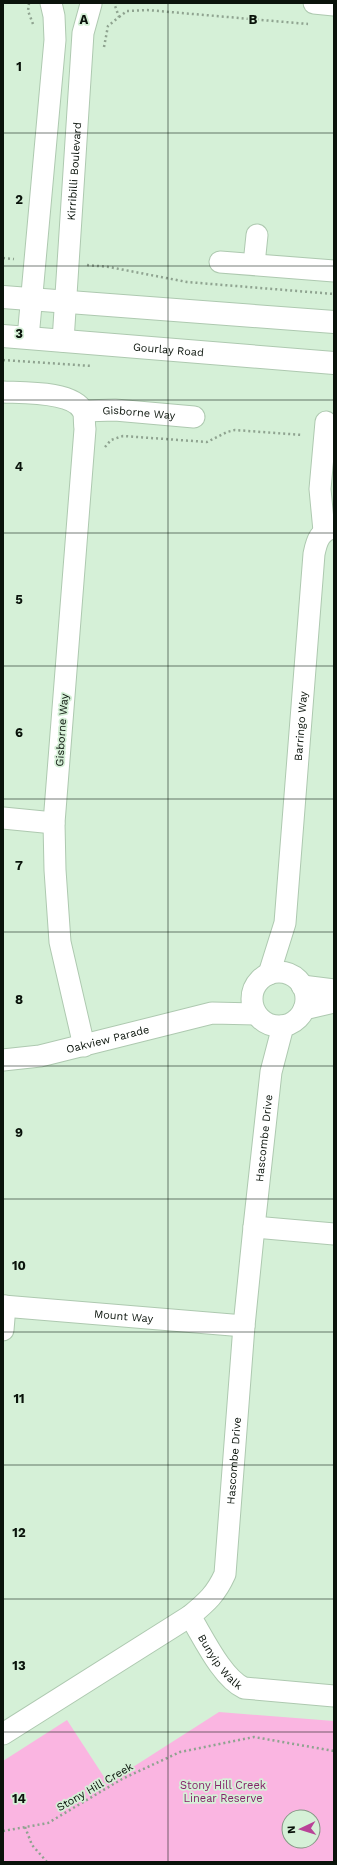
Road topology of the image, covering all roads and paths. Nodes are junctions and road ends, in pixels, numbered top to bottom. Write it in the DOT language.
graph roads {
  1 [pos="51,3"];
  2 [pos="54,3"];
  3 [pos="91,3"];
  4 [pos="314,3"];
  5 [pos="334,5"];
  6 [pos="118,17"];
  7 [pos="311,24"];
  8 [pos="256,235"];
  9 [pos="3,258"];
  10 [pos="35,261"];
  11 [pos="220,262"];
  12 [pos="68,263"];
  13 [pos="254,264"];
  14 [pos="334,271"];
  15 [pos="334,294"];
  16 [pos="3,297"];
  17 [pos="31,299"];
  18 [pos="66,302"];
  19 [pos="334,322"];
  20 [pos="3,336"];
  21 [pos="28,338"];
  22 [pos="63,341"];
  23 [pos="334,363"];
  24 [pos="3,392"];
  25 [pos="83,411"];
  26 [pos="194,418"];
  27 [pos="326,422"];
  28 [pos="302,435"];
  29 [pos="83,456"];
  30 [pos="329,529"];
  31 [pos="3,818"];
  32 [pos="54,823"];
  33 [pos="284,923"];
  34 [pos="269,974"];
  35 [pos="297,981"];
  36 [pos="334,990"];
  37 [pos="253,991"];
  38 [pos="334,1002"];
  39 [pos="304,1009"];
  40 [pos="212,1013"];
  41 [pos="268,1021"];
  42 [pos="84,1046"];
  43 [pos="3,1060"];
  44 [pos="254,1227"];
  45 [pos="334,1234"];
  46 [pos="4,1306"];
  47 [pos="244,1326"];
  48 [pos="3,1330"];
  49 [pos="190,1616"];
  50 [pos="334,1696"];
  51 [pos="3,1734"];
  52 [pos="334,1751"];
  53 [pos="25,1827"];
  54 [pos="3,1831"];
  55 [pos="47,1862"];
  1 -- 10 [label="street"];
  2 -- 3 [label="street"];
  3 -- 12 [label="street, Kirribilli Boulevard"];
  4 -- 5 [label="street"];
  6 -- 7 [label="path"];
  8 -- 13 [label="street"];
  9 -- 10 [label="path"];
  10 -- 17 [label="street"];
  11 -- 13 [label="street"];
  12 -- 15 [label="path"];
  12 -- 18 [label="street, Kirribilli Boulevard"];
  13 -- 14 [label="street"];
  16 -- 17 [label="main road"];
  17 -- 18 [label="main road"];
  17 -- 21 [label="street"];
  18 -- 19 [label="main road"];
  18 -- 22 [label="street, Kirribilli Boulevard"];
  20 -- 21 [label="main road, Gourlay Road"];
  21 -- 22 [label="main road, Gourlay Road"];
  22 -- 23 [label="main road, Gourlay Road"];
  24 -- 25 [label="street"];
  25 -- 26 [label="street, Gisborne Way"];
  25 -- 29 [label="street, Gisborne Way"];
  27 -- 30 [label="street, Barringo Way"];
  28 -- 29 [label="path"];
  29 -- 32 [label="street, Gisborne Way"];
  30 -- 33 [label="street, Barringo Way"];
  31 -- 32 [label="street"];
  32 -- 42 [label="street, Gisborne Way"];
  33 -- 34 [label="street, Barringo Way"];
  33 -- 35 [label="street, Barringo Way"];
  34 -- 35 [label="street"];
  34 -- 37 [label="street"];
  35 -- 36 [label="street"];
  35 -- 39 [label="street"];
  37 -- 40 [label="street, Oakview Parade"];
  37 -- 41 [label="street"];
  38 -- 39 [label="street"];
  39 -- 41 [label="street"];
  40 -- 41 [label="street, Oakview Parade"];
  40 -- 42 [label="street, Oakview Parade"];
  41 -- 44 [label="street, Hascombe Drive"];
  42 -- 43 [label="street, Oakview Parade"];
  44 -- 45 [label="street"];
  44 -- 47 [label="street, Hascombe Drive"];
  46 -- 47 [label="street, Mount Way"];
  46 -- 48 [label="street"];
  47 -- 49 [label="street, Hascombe Drive"];
  49 -- 50 [label="street, Bunyip Walk"];
  49 -- 51 [label="street, Hascombe Drive"];
  52 -- 53 [label="path, Stony Hill Creek"];
  53 -- 54 [label="path, Stony Hill Creek"];
  53 -- 55 [label="path"];
}
